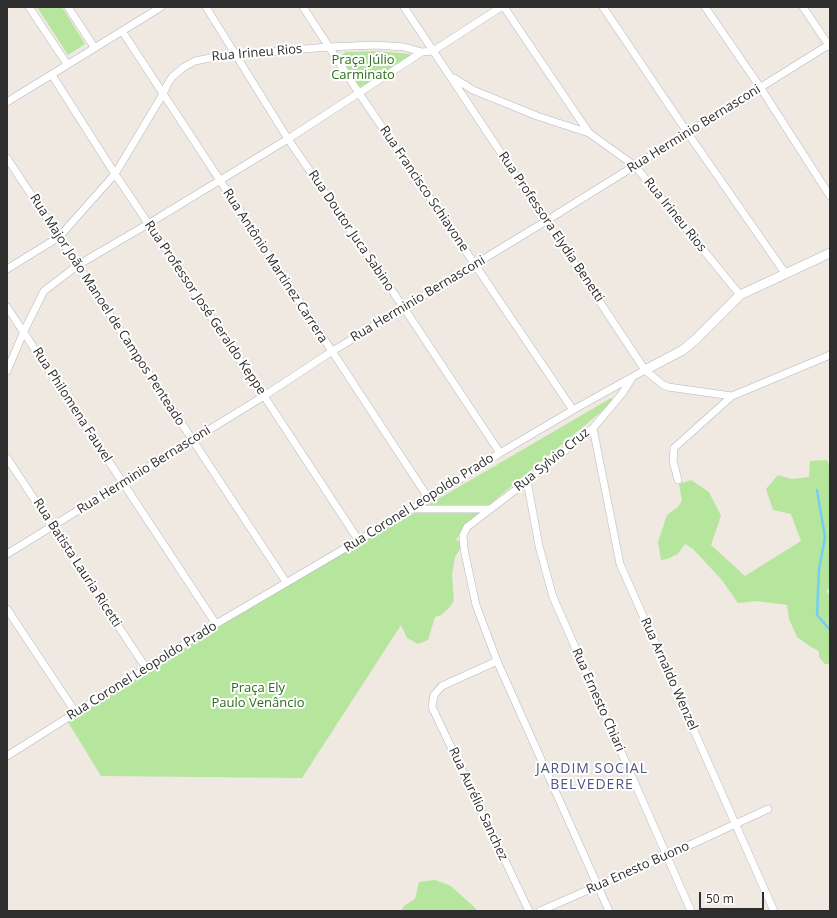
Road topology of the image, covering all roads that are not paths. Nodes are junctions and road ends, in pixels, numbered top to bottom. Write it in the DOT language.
graph roads {
  1 [pos="29,7"];
  2 [pos="68,7"];
  3 [pos="161,7"];
  4 [pos="206,7"];
  5 [pos="303,7"];
  6 [pos="404,7"];
  7 [pos="501,7"];
  8 [pos="504,7"];
  9 [pos="603,7"];
  10 [pos="705,7"];
  11 [pos="803,7"];
  12 [pos="122,31"];
  13 [pos="830,45"];
  14 [pos="328,47"];
  15 [pos="94,48"];
  16 [pos="433,51"];
  17 [pos="422,52"];
  18 [pos="236,55"];
  19 [pos="67,64"];
  20 [pos="52,75"];
  21 [pos="450,76"];
  22 [pos="760,87"];
  23 [pos="163,94"];
  24 [pos="359,94"];
  25 [pos="7,102"];
  26 [pos="687,132"];
  27 [pos="589,133"];
  28 [pos="288,139"];
  29 [pos="7,158"];
  30 [pos="635,166"];
  31 [pos="115,174"];
  32 [pos="219,181"];
  33 [pos="830,196"];
  34 [pos="546,221"];
  35 [pos="148,224"];
  36 [pos="59,237"];
  37 [pos="830,253"];
  38 [pos="475,264"];
  39 [pos="78,265"];
  40 [pos="7,269"];
  41 [pos="785,273"];
  42 [pos="740,295"];
  43 [pos="7,307"];
  44 [pos="404,308"];
  45 [pos="24,331"];
  46 [pos="331,352"];
  47 [pos="830,355"];
  48 [pos="645,370"];
  49 [pos="7,371"];
  50 [pos="633,377"];
  51 [pos="264,396"];
  52 [pos="732,396"];
  53 [pos="573,410"];
  54 [pos="593,428"];
  55 [pos="192,440"];
  56 [pos="500,453"];
  57 [pos="7,458"];
  58 [pos="678,480"];
  59 [pos="527,481"];
  60 [pos="123,483"];
  61 [pos="429,499"];
  62 [pos="414,509"];
  63 [pos="489,509"];
  64 [pos="53,526"];
  65 [pos="359,541"];
  66 [pos="7,554"];
  67 [pos="286,582"];
  68 [pos="7,609"];
  69 [pos="216,624"];
  70 [pos="497,661"];
  71 [pos="146,668"];
  72 [pos="76,713"];
  73 [pos="7,756"];
  74 [pos="768,809"];
  75 [pos="736,824"];
  76 [pos="666,856"];
  77 [pos="597,886"];
  78 [pos="528,911"];
  79 [pos="540,911"];
  80 [pos="608,911"];
  81 [pos="691,911"];
  82 [pos="774,911"];
  1 -- 19 [label="street"];
  2 -- 15 [label="street"];
  3 -- 12 [label="street"];
  4 -- 18 [label="street, Rua Doutor Juca Sabino"];
  5 -- 14 [label="street, Rua Francisco Schiavone"];
  6 -- 16 [label="street, Rua Professora Elydia Benetti"];
  7 -- 16 [label="street"];
  8 -- 27 [label="street"];
  9 -- 26 [label="street"];
  10 -- 22 [label="street"];
  11 -- 13 [label="street"];
  12 -- 15 [label="street"];
  12 -- 23 [label="street, Rua Antônio Martinez Carrera"];
  13 -- 22 [label="street, Rua Herminio Bernasconi"];
  14 -- 17 [label="street, Rua Irineu Rios"];
  14 -- 18 [label="street, Rua Irineu Rios"];
  14 -- 24 [label="street, Rua Francisco Schiavone"];
  15 -- 19 [label="street"];
  16 -- 17 [label="street"];
  16 -- 21 [label="street, Rua Professora Elydia Benetti"];
  17 -- 24 [label="street"];
  18 -- 23 [label="street, Rua Irineu Rios"];
  18 -- 28 [label="street, Rua Doutor Juca Sabino"];
  19 -- 20 [label="street"];
  20 -- 25 [label="street"];
  20 -- 31 [label="street, Rua Professor José Geraldo Keppe"];
  21 -- 27 [label="street, Rua Irineu Rios"];
  21 -- 34 [label="street, Rua Professora Elydia Benetti"];
  22 -- 26 [label="street, Rua Herminio Bernasconi"];
  22 -- 33 [label="street"];
  23 -- 31 [label="street, Rua Irineu Rios"];
  23 -- 32 [label="street, Rua Antônio Martinez Carrera"];
  24 -- 28 [label="street"];
  24 -- 38 [label="street, Rua Francisco Schiavone"];
  26 -- 30 [label="street, Rua Herminio Bernasconi"];
  26 -- 41 [label="street"];
  27 -- 30 [label="street, Rua Irineu Rios"];
  28 -- 32 [label="street"];
  28 -- 44 [label="street, Rua Doutor Juca Sabino"];
  29 -- 36 [label="street, Rua Major João Manoel de Campos Penteado"];
  30 -- 34 [label="street, Rua Herminio Bernasconi"];
  30 -- 42 [label="street, Rua Irineu Rios"];
  31 -- 35 [label="street, Rua Professor José Geraldo Keppe"];
  31 -- 36 [label="street, Rua Irineu Rios"];
  32 -- 35 [label="street"];
  32 -- 46 [label="street, Rua Antônio Martinez Carrera"];
  34 -- 38 [label="street, Rua Herminio Bernasconi"];
  34 -- 48 [label="street, Rua Professora Elydia Benetti"];
  35 -- 39 [label="street"];
  35 -- 51 [label="street, Rua Professor José Geraldo Keppe"];
  36 -- 39 [label="street, Rua Major João Manoel de Campos Penteado"];
  36 -- 40 [label="street, Rua Irineu Rios"];
  37 -- 41 [label="street, Rua Coronel Leopoldo Prado"];
  38 -- 44 [label="street, Rua Herminio Bernasconi"];
  38 -- 53 [label="street, Rua Francisco Schiavone"];
  39 -- 45 [label="street"];
  39 -- 55 [label="street, Rua Major João Manoel de Campos Penteado"];
  41 -- 42 [label="street, Rua Coronel Leopoldo Prado"];
  42 -- 48 [label="street, Rua Coronel Leopoldo Prado"];
  43 -- 45 [label="street, Rua Philomena Fauvel"];
  44 -- 46 [label="street, Rua Herminio Bernasconi"];
  44 -- 56 [label="street, Rua Doutor Juca Sabino"];
  45 -- 49 [label="street"];
  45 -- 60 [label="street, Rua Philomena Fauvel"];
  46 -- 51 [label="street, Rua Herminio Bernasconi"];
  46 -- 61 [label="street, Rua Antônio Martinez Carrera"];
  47 -- 52 [label="street"];
  48 -- 50 [label="street, Rua Coronel Leopoldo Prado"];
  48 -- 52 [label="street, Rua Professora Elydia Benetti"];
  50 -- 53 [label="street, Rua Coronel Leopoldo Prado"];
  50 -- 54 [label="street, Rua Sylvio Cruz"];
  51 -- 55 [label="street, Rua Herminio Bernasconi"];
  51 -- 65 [label="street, Rua Professor José Geraldo Keppe"];
  52 -- 58 [label="street"];
  53 -- 56 [label="street, Rua Coronel Leopoldo Prado"];
  54 -- 59 [label="street, Rua Sylvio Cruz"];
  54 -- 75 [label="street, Rua Arnaldo Wenzel"];
  55 -- 60 [label="street, Rua Herminio Bernasconi"];
  55 -- 67 [label="street, Rua Major João Manoel de Campos Penteado"];
  56 -- 61 [label="street, Rua Coronel Leopoldo Prado"];
  57 -- 64 [label="street, Rua Batista Lauria Ricetti"];
  59 -- 63 [label="street, Rua Sylvio Cruz"];
  59 -- 76 [label="street, Rua Ernesto Chiari"];
  60 -- 64 [label="street, Rua Herminio Bernasconi"];
  60 -- 69 [label="street, Rua Philomena Fauvel"];
  61 -- 62 [label="street, Rua Coronel Leopoldo Prado"];
  62 -- 63 [label="street"];
  62 -- 65 [label="street, Rua Coronel Leopoldo Prado"];
  63 -- 70 [label="street, Rua Sylvio Cruz"];
  64 -- 66 [label="street, Rua Herminio Bernasconi"];
  64 -- 71 [label="street, Rua Batista Lauria Ricetti"];
  65 -- 67 [label="street, Rua Coronel Leopoldo Prado"];
  67 -- 69 [label="street, Rua Coronel Leopoldo Prado"];
  68 -- 72 [label="street"];
  69 -- 71 [label="street, Rua Coronel Leopoldo Prado"];
  70 -- 77 [label="street"];
  70 -- 78 [label="street, Rua Aurélio Sanchez"];
  71 -- 72 [label="street, Rua Coronel Leopoldo Prado"];
  72 -- 73 [label="street, Rua Coronel Leopoldo Prado"];
  74 -- 75 [label="street, Rua Enesto Buono"];
  75 -- 76 [label="street, Rua Enesto Buono"];
  75 -- 82 [label="street, Rua Arnaldo Wenzel"];
  76 -- 77 [label="street, Rua Enesto Buono"];
  76 -- 81 [label="street, Rua Ernesto Chiari"];
  77 -- 79 [label="street, Rua Enesto Buono"];
  77 -- 80 [label="street"];
}
